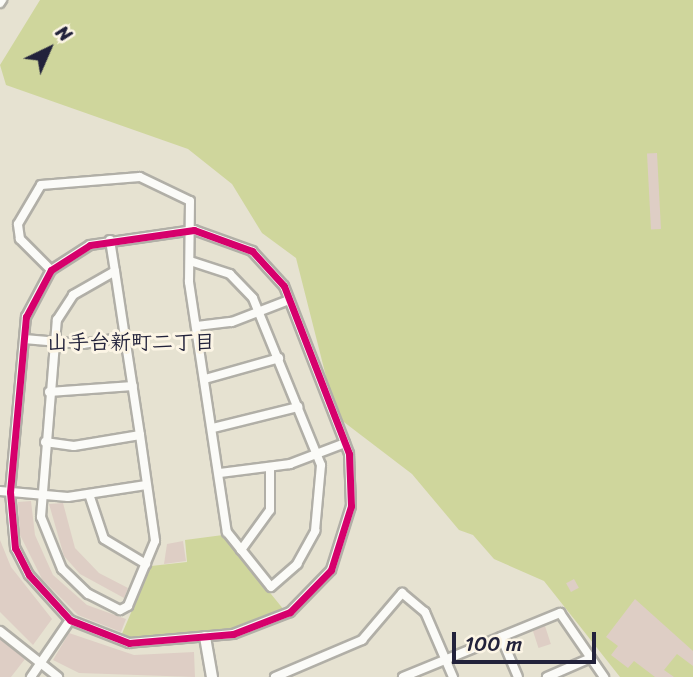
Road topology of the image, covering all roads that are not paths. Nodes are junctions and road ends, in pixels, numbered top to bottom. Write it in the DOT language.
graph roads {
  1 [pos="194,230"];
  2 [pos="110,240"];
  3 [pos="190,261"];
  4 [pos="51,270"];
  5 [pos="115,271"];
  6 [pos="289,300"];
  7 [pos="260,311"];
  8 [pos="197,326"];
  9 [pos="125,337"];
  10 [pos="24,339"];
  11 [pos="53,342"];
  12 [pos="279,358"];
  13 [pos="205,379"];
  14 [pos="133,386"];
  15 [pos="49,392"];
  16 [pos="298,407"];
  17 [pos="213,428"];
  18 [pos="140,435"];
  19 [pos="45,442"];
  20 [pos="345,443"];
  21 [pos="317,454"];
  22 [pos="270,467"];
  23 [pos="220,473"];
  24 [pos="146,485"];
  25 [pos="5,492"];
  26 [pos="41,494"];
  27 [pos="89,494"];
  28 [pos="241,550"];
  29 [pos="146,564"];
  30 [pos="71,620"];
  31 [pos="0,631"];
  32 [pos="205,637"];
  33 [pos="501,637"];
  34 [pos="592,659"];
  35 [pos="446,660"];
  36 [pos="38,666"];
  37 [pos="31,677"];
  38 [pos="58,677"];
  39 [pos="212,677"];
  40 [pos="275,677"];
  41 [pos="403,677"];
  42 [pos="453,677"];
  43 [pos="517,677"];
  44 [pos="547,677"];
  45 [pos="604,677"];
  1 -- 2 [label="street"];
  1 -- 3 [label="street"];
  1 -- 4 [label="street"];
  1 -- 6 [label="street"];
  2 -- 4 [label="street"];
  2 -- 5 [label="street"];
  3 -- 7 [label="street"];
  3 -- 8 [label="street"];
  4 -- 10 [label="street"];
  5 -- 9 [label="street"];
  5 -- 11 [label="street"];
  6 -- 7 [label="street"];
  6 -- 20 [label="street"];
  7 -- 8 [label="street"];
  7 -- 12 [label="street"];
  8 -- 13 [label="street"];
  9 -- 11 [label="street"];
  9 -- 14 [label="street"];
  10 -- 11 [label="street"];
  10 -- 25 [label="street"];
  11 -- 15 [label="street"];
  12 -- 13 [label="street"];
  12 -- 16 [label="street"];
  13 -- 17 [label="street"];
  14 -- 15 [label="street"];
  14 -- 18 [label="street"];
  15 -- 19 [label="street"];
  16 -- 17 [label="street"];
  16 -- 21 [label="street"];
  17 -- 23 [label="street"];
  18 -- 19 [label="street"];
  18 -- 24 [label="street"];
  19 -- 26 [label="street"];
  20 -- 21 [label="street"];
  20 -- 32 [label="street"];
  21 -- 22 [label="street"];
  21 -- 28 [label="street"];
  22 -- 23 [label="street"];
  22 -- 28 [label="street"];
  23 -- 28 [label="street"];
  24 -- 27 [label="street"];
  24 -- 29 [label="street"];
  25 -- 26 [label="street"];
  25 -- 30 [label="street"];
  26 -- 27 [label="street"];
  26 -- 29 [label="street"];
  27 -- 29 [label="street"];
  30 -- 32 [label="street"];
  30 -- 36 [label="street"];
  31 -- 36 [label="street"];
  32 -- 39 [label="street"];
  33 -- 34 [label="street"];
  33 -- 35 [label="street"];
  33 -- 43 [label="street"];
  34 -- 44 [label="street"];
  34 -- 45 [label="street"];
  35 -- 40 [label="street"];
  35 -- 41 [label="street"];
  35 -- 42 [label="street"];
  36 -- 37 [label="street"];
  36 -- 38 [label="street"];
}
